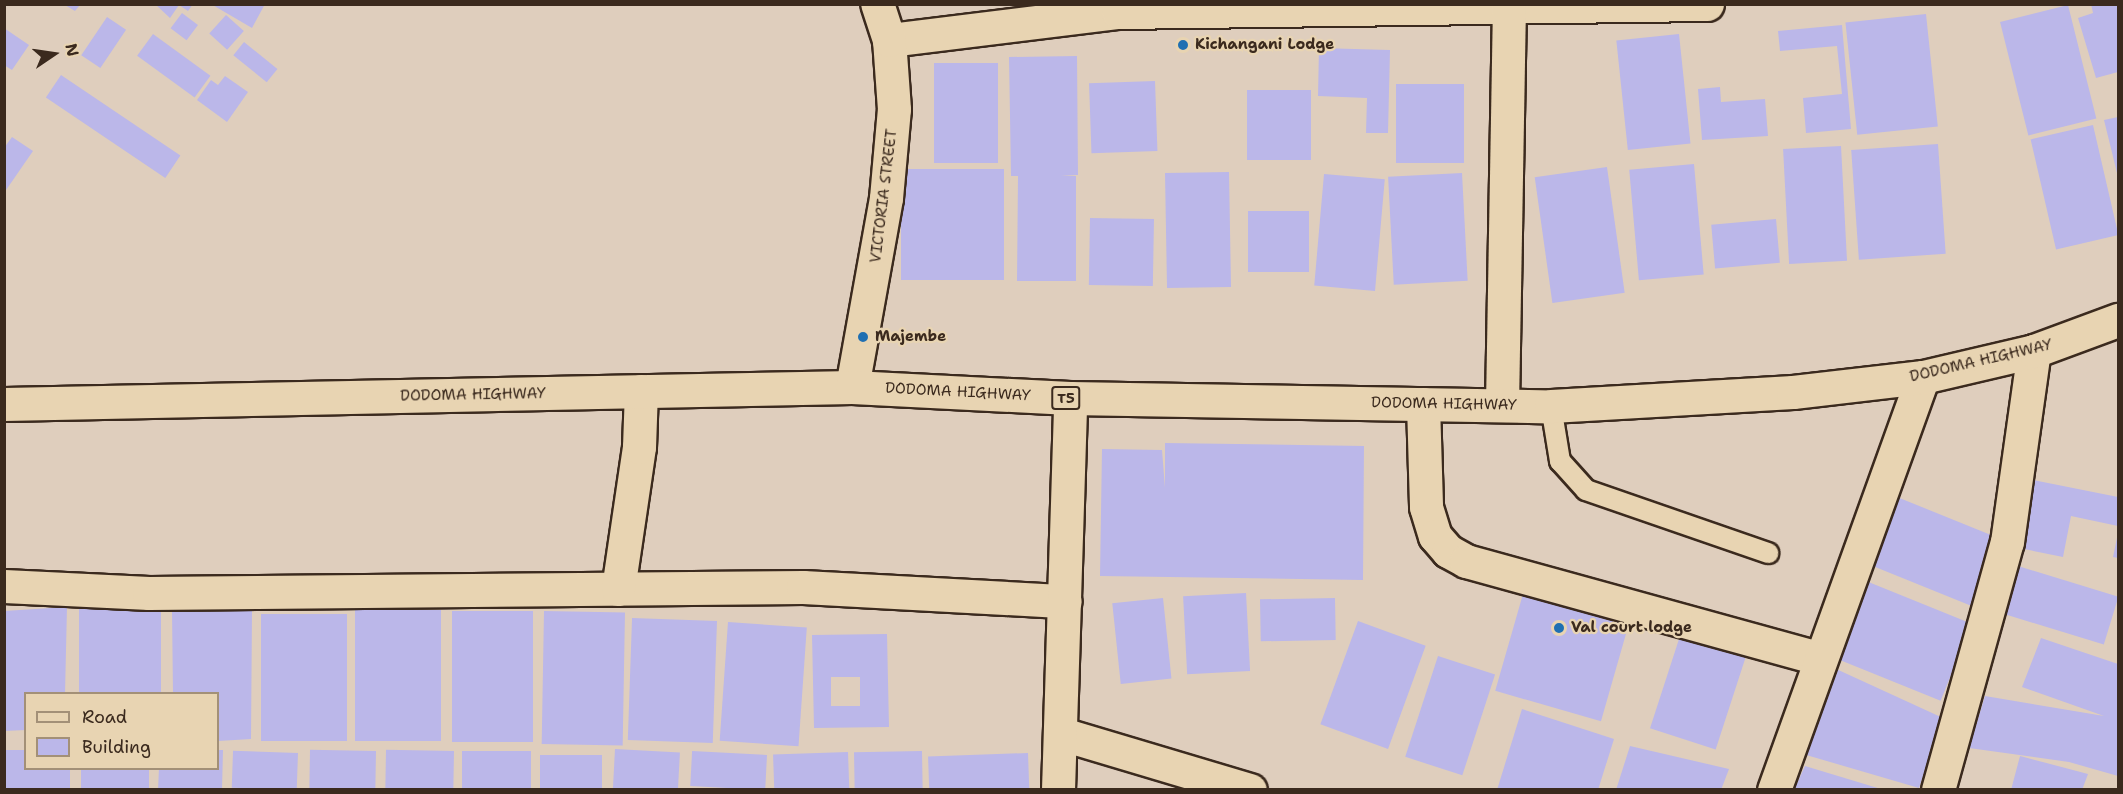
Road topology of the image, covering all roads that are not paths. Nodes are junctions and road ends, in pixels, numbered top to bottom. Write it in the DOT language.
graph roads {
  1 [pos="877,4"];
  2 [pos="1707,4"];
  3 [pos="1509,8"];
  4 [pos="889,40"];
  5 [pos="2118,320"];
  6 [pos="2034,351"];
  7 [pos="1923,377"];
  8 [pos="852,387"];
  9 [pos="641,391"];
  10 [pos="1070,398"];
  11 [pos="4,404"];
  12 [pos="1423,404"];
  13 [pos="1502,405"];
  14 [pos="1551,406"];
  15 [pos="1768,552"];
  16 [pos="4,586"];
  17 [pos="618,589"];
  18 [pos="1065,601"];
  19 [pos="1818,658"];
  20 [pos="1062,734"];
  21 [pos="1058,789"];
  22 [pos="1250,789"];
  23 [pos="1774,789"];
  24 [pos="1938,789"];
  1 -- 4 [label="main road, VICTORIA STREET"];
  2 -- 3 [label="main road"];
  3 -- 4 [label="main road"];
  3 -- 13 [label="main road"];
  4 -- 8 [label="main road, VICTORIA STREET"];
  5 -- 6 [label="main road, DODOMA HIGHWAY / T5"];
  6 -- 7 [label="main road, DODOMA HIGHWAY / T5"];
  6 -- 24 [label="main road"];
  7 -- 14 [label="main road, DODOMA HIGHWAY / T5"];
  7 -- 19 [label="main road"];
  8 -- 9 [label="main road, DODOMA HIGHWAY / T5"];
  8 -- 10 [label="main road, DODOMA HIGHWAY / T5"];
  9 -- 11 [label="main road, DODOMA HIGHWAY / T5"];
  9 -- 17 [label="main road"];
  10 -- 12 [label="main road, DODOMA HIGHWAY / T5"];
  10 -- 18 [label="main road"];
  12 -- 13 [label="main road, DODOMA HIGHWAY / T5"];
  12 -- 19 [label="main road"];
  13 -- 14 [label="main road, DODOMA HIGHWAY / T5"];
  14 -- 15 [label="lane"];
  16 -- 17 [label="main road"];
  17 -- 18 [label="main road"];
  18 -- 20 [label="main road"];
  19 -- 23 [label="main road"];
  20 -- 21 [label="main road"];
  20 -- 22 [label="main road"];
}
